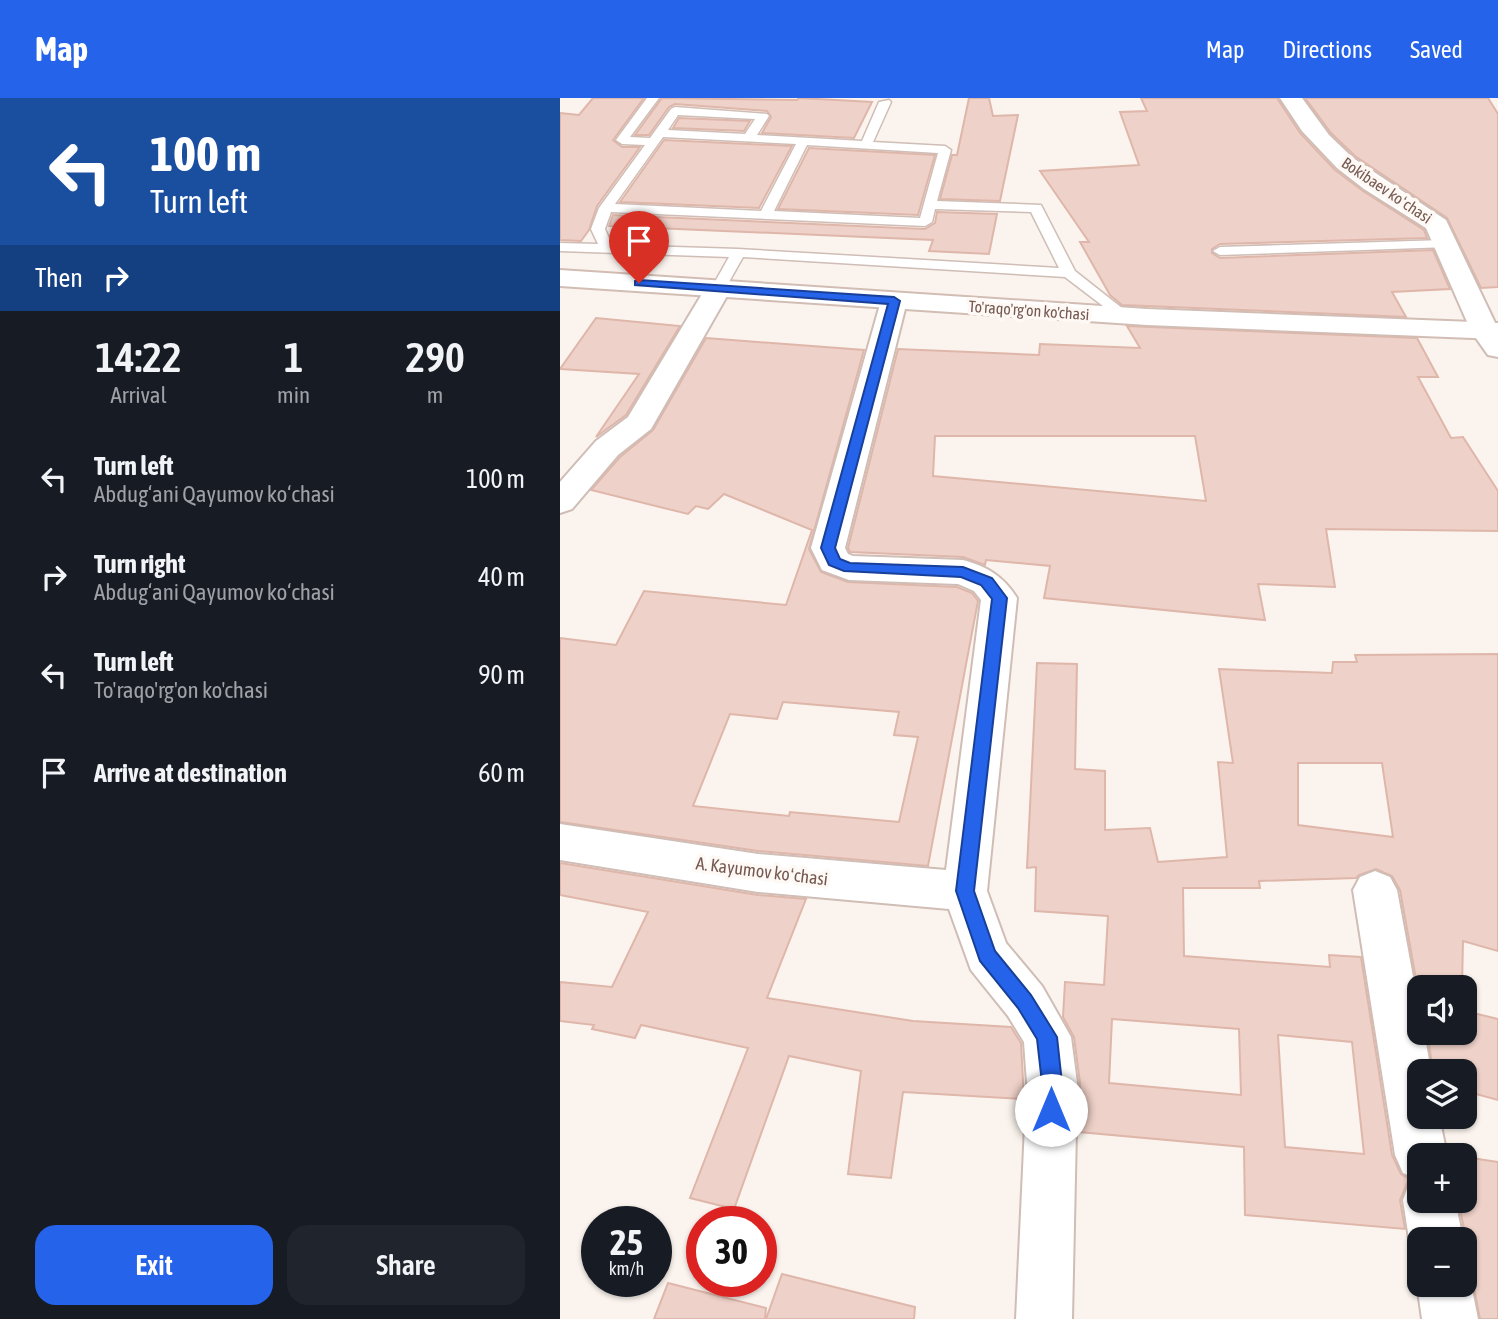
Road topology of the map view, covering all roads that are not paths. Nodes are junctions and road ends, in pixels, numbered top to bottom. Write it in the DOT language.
graph roads {
  1 [pos="653,98"];
  2 [pos="1290,98"];
  3 [pos="885,103"];
  4 [pos="655,137"];
  5 [pos="748,138"];
  6 [pos="803,142"];
  7 [pos="866,145"];
  8 [pos="930,205"];
  9 [pos="606,208"];
  10 [pos="765,215"];
  11 [pos="1444,244"];
  12 [pos="560,247"];
  13 [pos="607,249"];
  14 [pos="1220,251"];
  15 [pos="738,253"];
  16 [pos="1069,273"];
  17 [pos="560,278"];
  18 [pos="718,289"];
  19 [pos="894,301"];
  20 [pos="1125,316"];
  21 [pos="1494,337"];
  22 [pos="560,502"];
  23 [pos="560,842"];
  24 [pos="1375,890"];
  25 [pos="965,891"];
  26 [pos="1419,1143"];
  27 [pos="1446,1297"];
  28 [pos="1044,1319"];
  29 [pos="1450,1319"];
  1 -- 4 [label="lane"];
  2 -- 11 [label="street, Bokibaev koʻchasi"];
  3 -- 7 [label="lane"];
  4 -- 5 [label="lane"];
  4 -- 5 [label="lane"];
  4 -- 9 [label="lane"];
  5 -- 6 [label="lane"];
  6 -- 7 [label="lane"];
  6 -- 10 [label="lane"];
  7 -- 8 [label="lane"];
  8 -- 10 [label="lane"];
  8 -- 16 [label="lane"];
  9 -- 10 [label="lane"];
  9 -- 13 [label="lane"];
  11 -- 14 [label="lane"];
  11 -- 21 [label="street, Bokibaev koʻchasi"];
  12 -- 13 [label="lane"];
  13 -- 15 [label="lane"];
  15 -- 16 [label="lane"];
  15 -- 18 [label="lane"];
  16 -- 20 [label="lane"];
  17 -- 18 [label="street, To'raqo'rg'on ko'chasi"];
  18 -- 19 [label="street, To'raqo'rg'on ko'chasi"];
  18 -- 22 [label="street"];
  19 -- 20 [label="street, To'raqo'rg'on ko'chasi"];
  19 -- 25 [label="street"];
  20 -- 21 [label="street, To'raqo'rg'on ko'chasi"];
  23 -- 25 [label="street, A. Kayumov koʻchasi"];
  24 -- 26 [label="street"];
  25 -- 28 [label="street"];
  27 -- 29 [label="street"];
}
